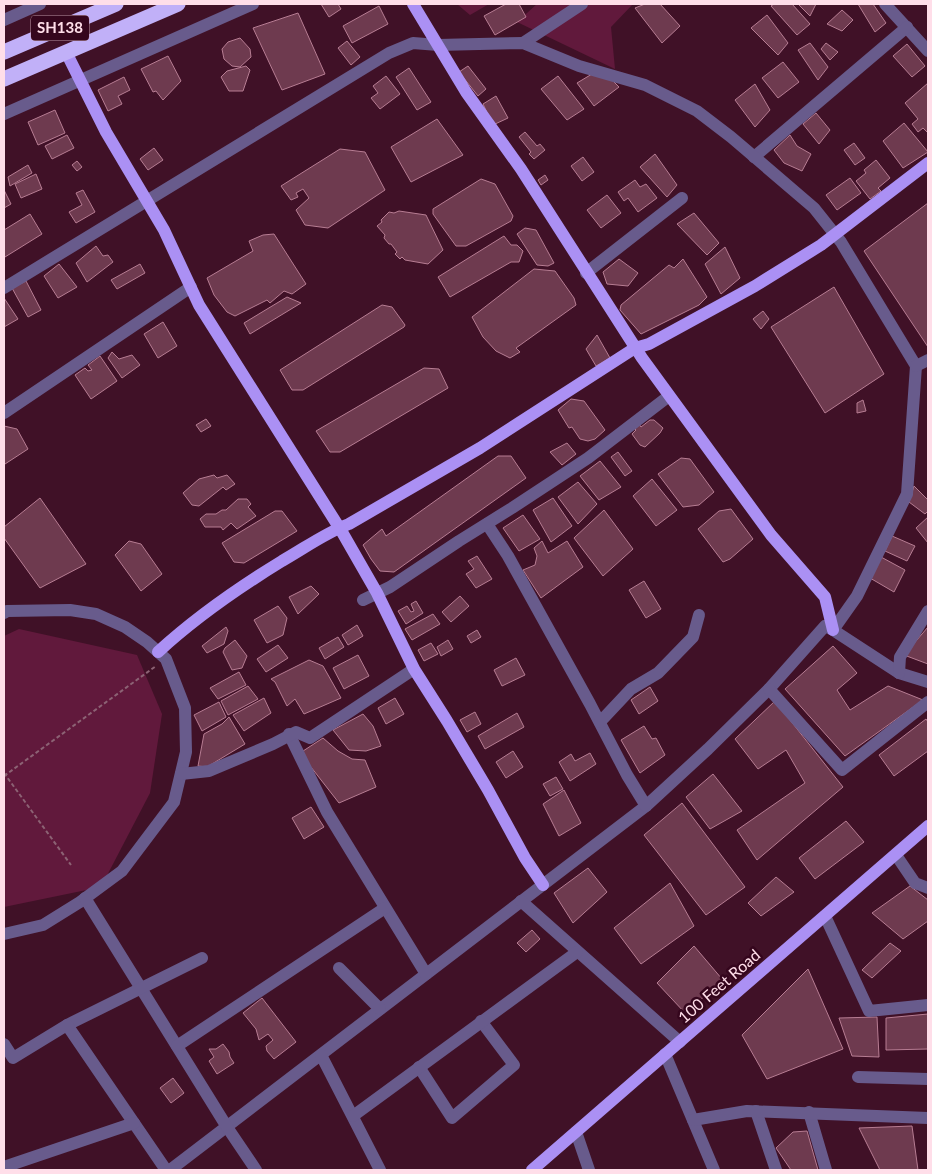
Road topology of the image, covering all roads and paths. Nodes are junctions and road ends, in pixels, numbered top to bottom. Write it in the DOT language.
graph roads {
  1 [pos="40,4"];
  2 [pos="116,4"];
  3 [pos="178,4"];
  4 [pos="253,4"];
  5 [pos="413,4"];
  6 [pos="582,4"];
  7 [pos="885,4"];
  8 [pos="4,20"];
  9 [pos="907,28"];
  10 [pos="523,43"];
  11 [pos="438,45"];
  12 [pos="928,51"];
  13 [pos="4,52"];
  14 [pos="66,52"];
  15 [pos="4,79"];
  16 [pos="79,80"];
  17 [pos="4,114"];
  18 [pos="754,157"];
  19 [pos="928,163"];
  20 [pos="682,198"];
  21 [pos="146,201"];
  22 [pos="835,235"];
  23 [pos="586,273"];
  24 [pos="191,287"];
  25 [pos="4,288"];
  26 [pos="635,348"];
  27 [pos="922,363"];
  28 [pos="669,396"];
  29 [pos="4,413"];
  30 [pos="487,524"];
  31 [pos="339,528"];
  32 [pos="378,593"];
  33 [pos="363,600"];
  34 [pos="928,611"];
  35 [pos="4,613"];
  36 [pos="699,615"];
  37 [pos="833,630"];
  38 [pos="162,656"];
  39 [pos="414,669"];
  40 [pos="899,673"];
  41 [pos="928,682"];
  42 [pos="769,688"];
  43 [pos="928,702"];
  44 [pos="600,722"];
  45 [pos="289,734"];
  46 [pos="181,774"];
  47 [pos="4,775"];
  48 [pos="646,806"];
  49 [pos="928,826"];
  50 [pos="896,854"];
  51 [pos="71,865"];
  52 [pos="543,885"];
  53 [pos="928,888"];
  54 [pos="85,898"];
  55 [pos="521,901"];
  56 [pos="385,908"];
  57 [pos="825,916"];
  58 [pos="4,934"];
  59 [pos="577,952"];
  60 [pos="202,958"];
  61 [pos="340,968"];
  62 [pos="426,974"];
  63 [pos="141,988"];
  64 [pos="928,1005"];
  65 [pos="380,1009"];
  66 [pos="481,1021"];
  67 [pos="67,1025"];
  68 [pos="680,1042"];
  69 [pos="4,1044"];
  70 [pos="177,1046"];
  71 [pos="665,1054"];
  72 [pos="321,1055"];
  73 [pos="419,1067"];
  74 [pos="858,1077"];
  75 [pos="928,1079"];
  76 [pos="756,1111"];
  77 [pos="808,1112"];
  78 [pos="352,1116"];
  79 [pos="928,1118"];
  80 [pos="693,1120"];
  81 [pos="134,1123"];
  82 [pos="227,1127"];
  83 [pos="576,1132"];
  84 [pos="4,1167"];
  85 [pos="166,1170"];
  86 [pos="170,1170"];
  87 [pos="256,1170"];
  88 [pos="380,1170"];
  89 [pos="532,1170"];
  90 [pos="589,1170"];
  91 [pos="714,1170"];
  92 [pos="776,1170"];
  93 [pos="826,1170"];
  1 -- 8 [label="street"];
  2 -- 13 [label="highway, SH138"];
  3 -- 14 [label="highway"];
  4 -- 16 [label="street"];
  5 -- 11 [label="main road"];
  6 -- 10 [label="street"];
  7 -- 9 [label="street"];
  9 -- 12 [label="street"];
  9 -- 18 [label="street"];
  10 -- 11 [label="street"];
  10 -- 18 [label="street"];
  11 -- 21 [label="street"];
  11 -- 23 [label="main road"];
  14 -- 15 [label="highway"];
  14 -- 16 [label="main road"];
  16 -- 17 [label="street"];
  16 -- 21 [label="main road"];
  18 -- 22 [label="street"];
  19 -- 22 [label="main road"];
  20 -- 23 [label="street"];
  21 -- 24 [label="main road"];
  21 -- 25 [label="street"];
  22 -- 26 [label="main road"];
  22 -- 27 [label="street"];
  23 -- 26 [label="main road"];
  24 -- 29 [label="street"];
  24 -- 31 [label="main road"];
  26 -- 28 [label="main road"];
  26 -- 31 [label="main road"];
  27 -- 37 [label="street"];
  28 -- 30 [label="street"];
  28 -- 37 [label="main road"];
  30 -- 32 [label="street"];
  30 -- 44 [label="street"];
  31 -- 32 [label="main road"];
  31 -- 38 [label="main road"];
  32 -- 33 [label="street"];
  32 -- 39 [label="main road"];
  34 -- 40 [label="street"];
  35 -- 38 [label="street"];
  36 -- 44 [label="street"];
  37 -- 40 [label="street"];
  37 -- 42 [label="street"];
  38 -- 46 [label="street"];
  38 -- 47 [label="path"];
  39 -- 45 [label="street"];
  39 -- 52 [label="main road"];
  40 -- 41 [label="street"];
  42 -- 43 [label="street"];
  42 -- 48 [label="street"];
  44 -- 48 [label="street"];
  45 -- 46 [label="street"];
  45 -- 56 [label="street"];
  46 -- 54 [label="street"];
  47 -- 51 [label="path"];
  48 -- 52 [label="street"];
  49 -- 50 [label="main road, 100 Feet Road"];
  50 -- 53 [label="street"];
  50 -- 57 [label="main road, 100 Feet Road"];
  52 -- 55 [label="street"];
  54 -- 58 [label="street"];
  54 -- 63 [label="street"];
  55 -- 59 [label="street"];
  55 -- 62 [label="street"];
  56 -- 62 [label="street"];
  56 -- 70 [label="street"];
  57 -- 64 [label="street"];
  57 -- 68 [label="main road, 100 Feet Road"];
  59 -- 66 [label="street"];
  59 -- 68 [label="street"];
  60 -- 63 [label="street"];
  61 -- 65 [label="street"];
  62 -- 65 [label="street"];
  63 -- 67 [label="street"];
  63 -- 70 [label="street"];
  65 -- 72 [label="street"];
  66 -- 73 [label="street"];
  66 -- 73 [label="street"];
  67 -- 69 [label="street"];
  67 -- 81 [label="street"];
  68 -- 71 [label="main road, 100 Feet Road"];
  70 -- 82 [label="street"];
  71 -- 80 [label="street"];
  71 -- 83 [label="main road, 100 Feet Road"];
  72 -- 78 [label="street"];
  72 -- 82 [label="street"];
  73 -- 78 [label="street"];
  74 -- 75 [label="street"];
  76 -- 77 [label="street"];
  76 -- 80 [label="street"];
  76 -- 92 [label="street"];
  77 -- 79 [label="street"];
  77 -- 93 [label="street"];
  78 -- 88 [label="street"];
  80 -- 91 [label="street"];
  81 -- 84 [label="street"];
  81 -- 85 [label="street"];
  82 -- 86 [label="street"];
  82 -- 87 [label="street"];
  83 -- 89 [label="main road, 100 Feet Road"];
  83 -- 90 [label="street"];
}
